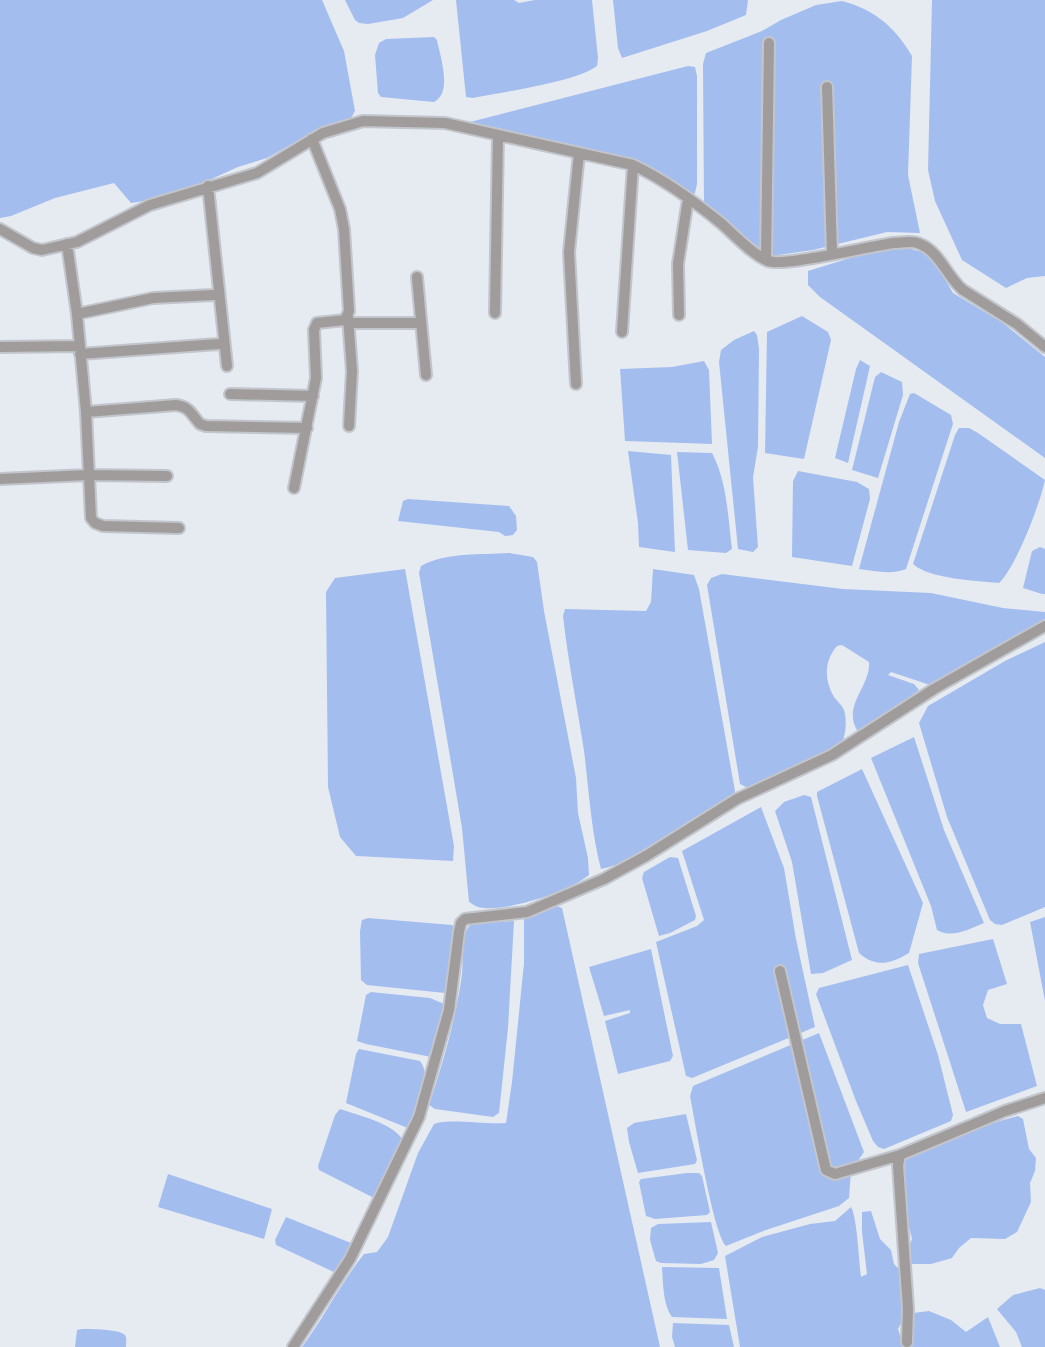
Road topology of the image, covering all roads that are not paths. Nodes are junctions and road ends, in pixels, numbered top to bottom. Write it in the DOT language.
graph roads {
  1 [pos="769,43"];
  2 [pos="827,87"];
  3 [pos="498,135"];
  4 [pos="312,139"];
  5 [pos="579,153"];
  6 [pos="633,165"];
  7 [pos="208,187"];
  8 [pos="688,199"];
  9 [pos="0,229"];
  10 [pos="67,244"];
  11 [pos="831,253"];
  12 [pos="766,260"];
  13 [pos="417,277"];
  14 [pos="213,295"];
  15 [pos="495,313"];
  16 [pos="77,314"];
  17 [pos="679,315"];
  18 [pos="349,320"];
  19 [pos="421,323"];
  20 [pos="622,332"];
  21 [pos="218,344"];
  22 [pos="0,347"];
  23 [pos="1045,347"];
  24 [pos="80,350"];
  25 [pos="227,366"];
  26 [pos="426,375"];
  27 [pos="576,384"];
  28 [pos="230,394"];
  29 [pos="313,396"];
  30 [pos="86,412"];
  31 [pos="349,426"];
  32 [pos="307,428"];
  33 [pos="88,475"];
  34 [pos="167,476"];
  35 [pos="0,479"];
  36 [pos="294,488"];
  37 [pos="179,528"];
  38 [pos="1045,626"];
  39 [pos="780,971"];
  40 [pos="1045,1098"];
  41 [pos="900,1155"];
  42 [pos="907,1342"];
  43 [pos="293,1347"];
  1 -- 12 [label="street"];
  2 -- 11 [label="street"];
  3 -- 4 [label="street"];
  3 -- 5 [label="street"];
  3 -- 15 [label="street"];
  4 -- 7 [label="street"];
  4 -- 18 [label="street"];
  5 -- 6 [label="street"];
  5 -- 27 [label="street"];
  6 -- 8 [label="street"];
  6 -- 20 [label="street"];
  7 -- 10 [label="street"];
  7 -- 25 [label="street"];
  8 -- 12 [label="street"];
  8 -- 17 [label="street"];
  9 -- 10 [label="street"];
  10 -- 16 [label="street"];
  11 -- 12 [label="street"];
  11 -- 23 [label="street"];
  13 -- 19 [label="street"];
  14 -- 16 [label="street"];
  16 -- 24 [label="street"];
  18 -- 19 [label="street"];
  18 -- 29 [label="street"];
  18 -- 31 [label="street"];
  19 -- 26 [label="street"];
  21 -- 24 [label="street"];
  22 -- 24 [label="street"];
  24 -- 30 [label="street"];
  28 -- 29 [label="street"];
  29 -- 32 [label="street"];
  30 -- 32 [label="street"];
  30 -- 33 [label="street"];
  32 -- 36 [label="street"];
  33 -- 34 [label="street"];
  33 -- 35 [label="street"];
  33 -- 37 [label="street"];
  38 -- 43 [label="street"];
  39 -- 41 [label="street"];
  40 -- 41 [label="street"];
  41 -- 42 [label="street"];
}
